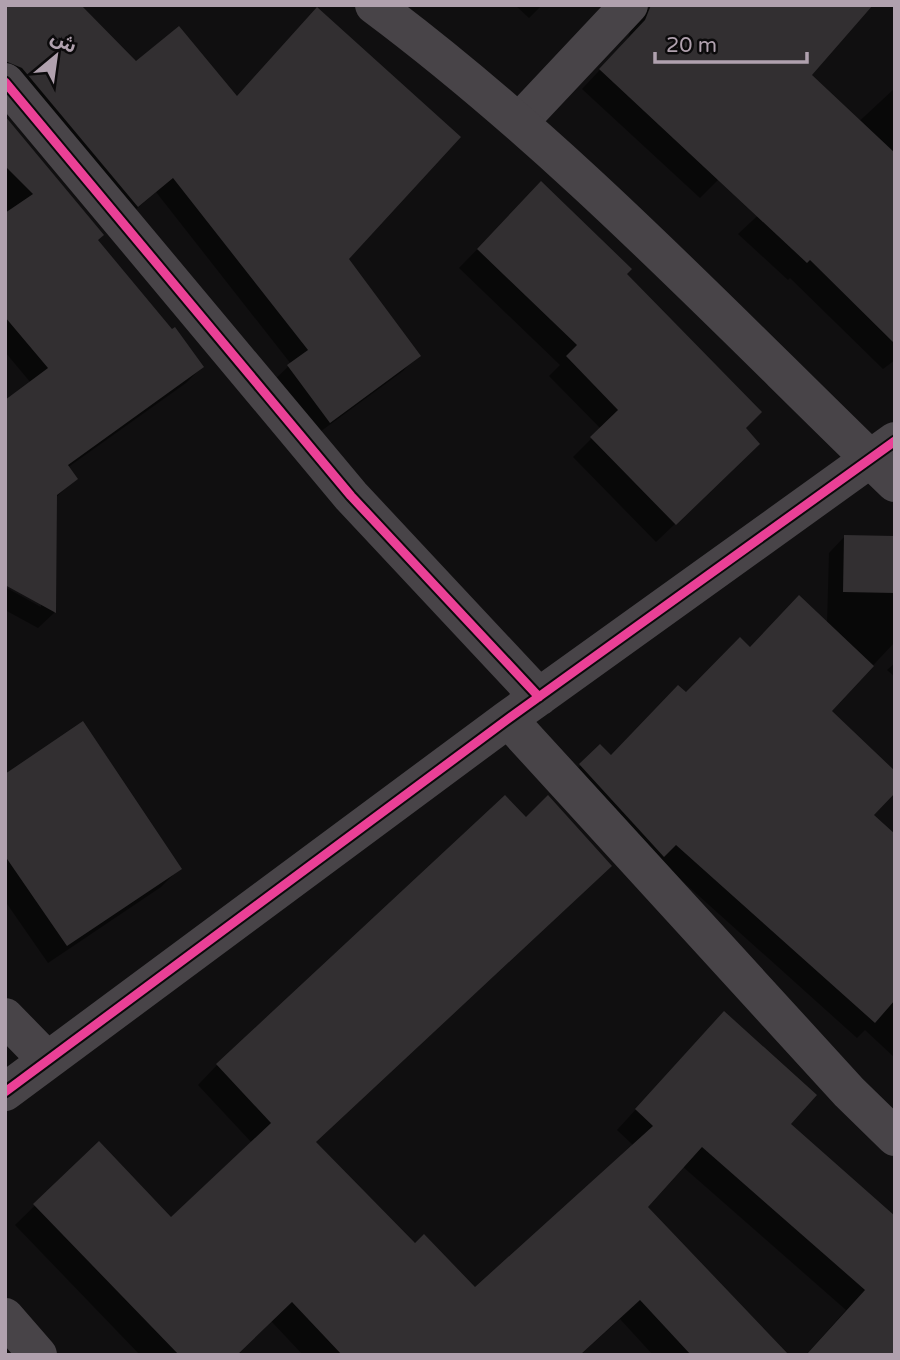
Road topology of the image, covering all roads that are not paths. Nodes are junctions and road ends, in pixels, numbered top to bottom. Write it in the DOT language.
graph roads {
  1 [pos="374,5"];
  2 [pos="629,5"];
  3 [pos="5,82"];
  4 [pos="519,122"];
  5 [pos="887,461"];
  6 [pos="539,697"];
  7 [pos="508,719"];
  8 [pos="5,1017"];
  9 [pos="46,1059"];
  10 [pos="5,1092"];
  11 [pos="895,1137"];
  12 [pos="5,1317"];
  13 [pos="38,1355"];
  1 -- 4 [label="street"];
  2 -- 4 [label="street"];
  3 -- 6 [label="street"];
  4 -- 5 [label="street"];
  5 -- 6 [label="street"];
  6 -- 7 [label="street"];
  7 -- 9 [label="street"];
  7 -- 11 [label="street"];
  8 -- 9 [label="street"];
  9 -- 10 [label="street"];
  12 -- 13 [label="street"];
}
